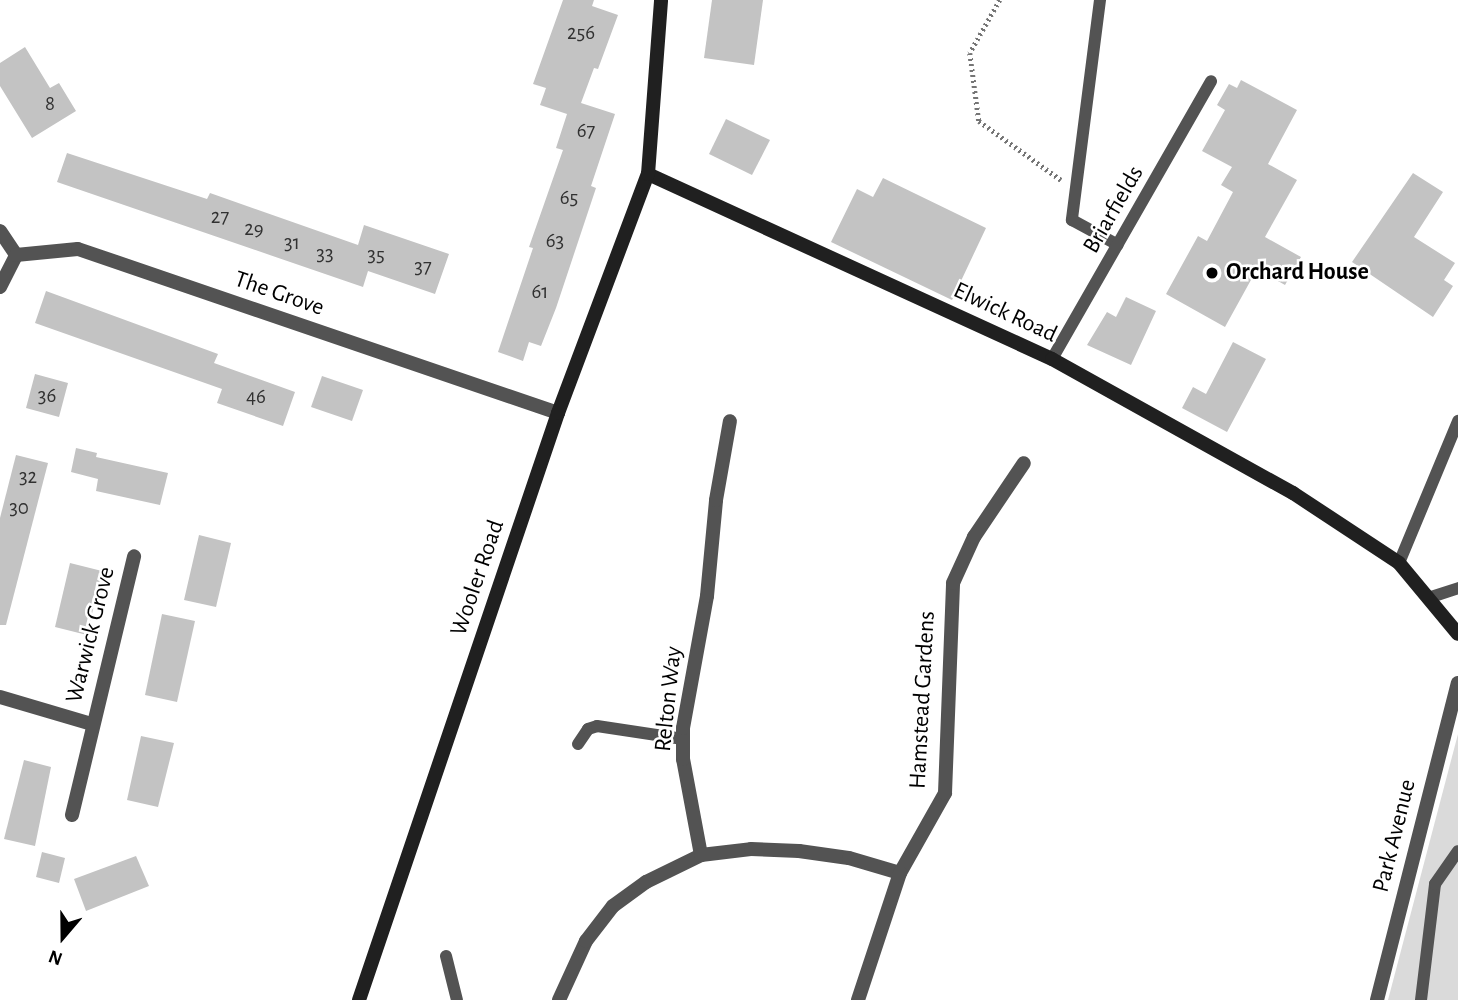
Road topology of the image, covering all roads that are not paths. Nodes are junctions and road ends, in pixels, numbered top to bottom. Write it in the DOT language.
graph roads {
  1 [pos="661,0"];
  2 [pos="1100,0"];
  3 [pos="1211,81"];
  4 [pos="648,174"];
  5 [pos="0,231"];
  6 [pos="1118,245"];
  7 [pos="16,256"];
  8 [pos="0,287"];
  9 [pos="1052,359"];
  10 [pos="558,414"];
  11 [pos="730,421"];
  12 [pos="1458,421"];
  13 [pos="1024,463"];
  14 [pos="135,556"];
  15 [pos="1399,563"];
  16 [pos="1458,588"];
  17 [pos="1428,598"];
  18 [pos="1458,634"];
  19 [pos="1458,683"];
  20 [pos="0,697"];
  21 [pos="92,724"];
  22 [pos="683,739"];
  23 [pos="578,744"];
  24 [pos="72,815"];
  25 [pos="1458,850"];
  26 [pos="702,855"];
  27 [pos="900,873"];
  28 [pos="446,956"];
  29 [pos="359,1000"];
  30 [pos="457,1000"];
  31 [pos="559,1000"];
  32 [pos="858,1000"];
  33 [pos="1377,1000"];
  34 [pos="1422,1000"];
  1 -- 4 [label="street"];
  2 -- 6 [label="lane"];
  3 -- 6 [label="lane, Briarfields"];
  4 -- 9 [label="street, Elwick Road"];
  4 -- 10 [label="street, Wooler Road"];
  5 -- 7 [label="street"];
  6 -- 9 [label="lane, Briarfields"];
  7 -- 8 [label="street"];
  7 -- 10 [label="street, The Grove"];
  9 -- 15 [label="street, Elwick Road"];
  10 -- 29 [label="street, Wooler Road"];
  11 -- 22 [label="street, Relton Way"];
  12 -- 15 [label="lane"];
  13 -- 27 [label="street, Hamstead Gardens"];
  14 -- 21 [label="street, Warwick Grove"];
  15 -- 17 [label="street, Elwick Road"];
  16 -- 17 [label="lane"];
  17 -- 18 [label="street, Elwick Road"];
  19 -- 33 [label="street, Park Avenue"];
  20 -- 21 [label="street, Warwick Grove"];
  21 -- 24 [label="street, Warwick Grove"];
  22 -- 23 [label="lane"];
  22 -- 26 [label="street, Relton Way"];
  25 -- 34 [label="lane"];
  26 -- 27 [label="street"];
  26 -- 31 [label="street"];
  27 -- 32 [label="street"];
  28 -- 30 [label="lane"];
}
